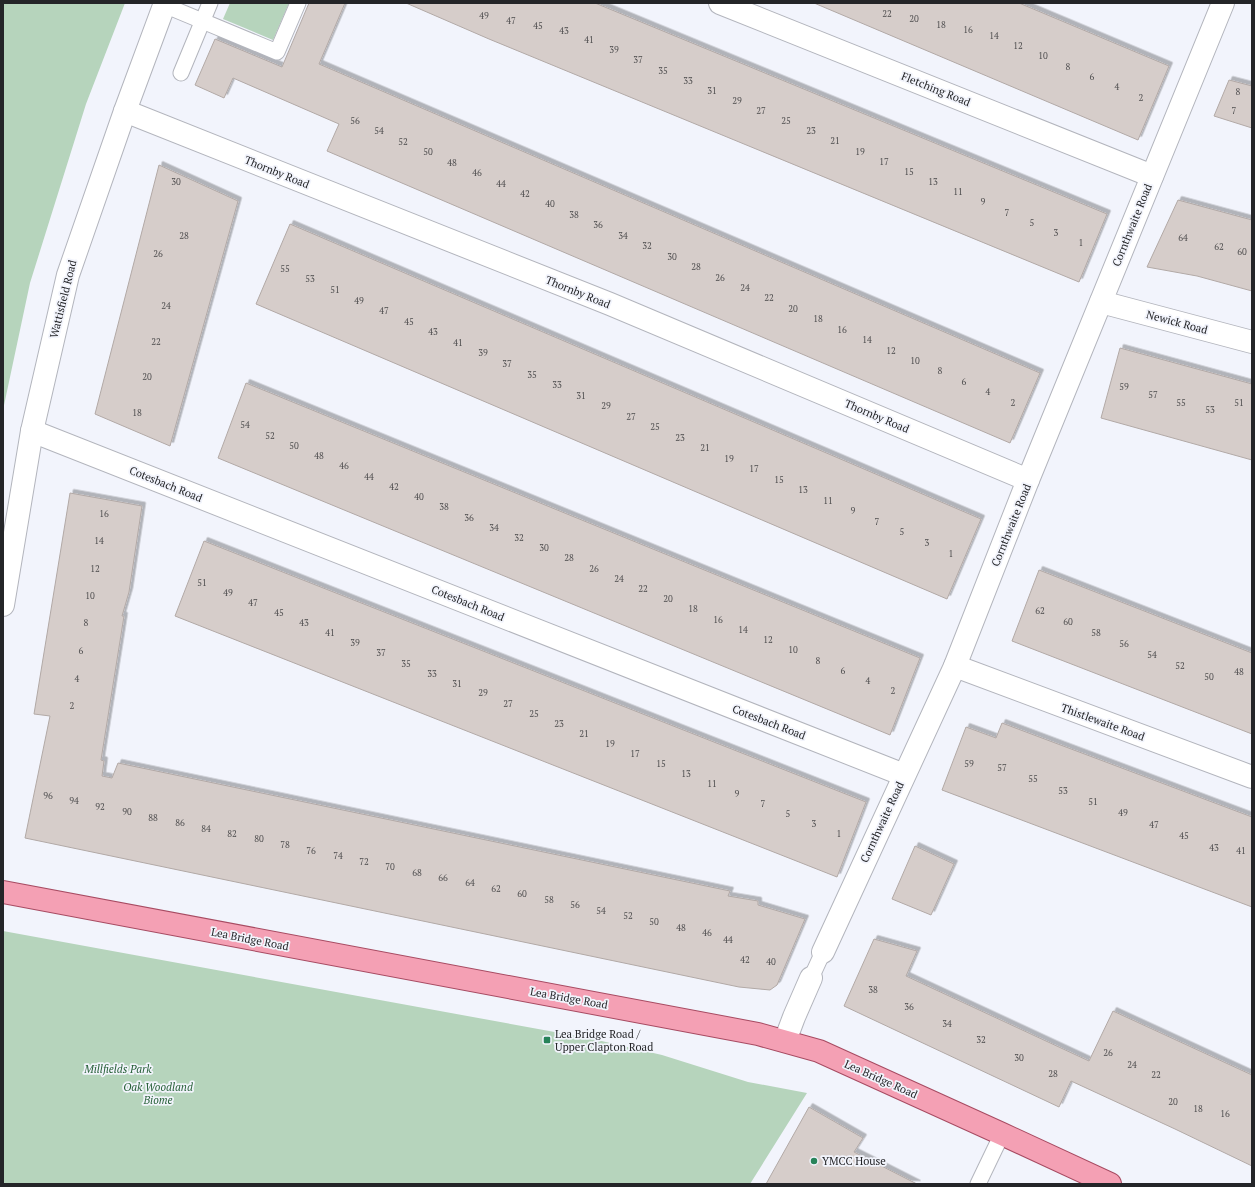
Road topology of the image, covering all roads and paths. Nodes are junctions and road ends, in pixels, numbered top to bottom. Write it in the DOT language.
graph roads {
  1 [pos="210,3"];
  2 [pos="298,3"];
  3 [pos="720,3"];
  4 [pos="1223,3"];
  5 [pos="165,4"];
  6 [pos="203,20"];
  7 [pos="181,73"];
  8 [pos="125,111"];
  9 [pos="1152,176"];
  10 [pos="1101,302"];
  11 [pos="1252,342"];
  12 [pos="32,431"];
  13 [pos="1028,480"];
  14 [pos="3,605"];
  15 [pos="955,666"];
  16 [pos="904,775"];
  17 [pos="1252,777"];
  18 [pos="3,892"];
  19 [pos="823,952"];
  20 [pos="811,978"];
  21 [pos="785,1041"];
  22 [pos="1002,1134"];
  23 [pos="978,1184"];
  24 [pos="1110,1184"];
  1 -- 6 [label="lane"];
  2 -- 6 [label="lane"];
  3 -- 9 [label="street, Fletching Road"];
  4 -- 9 [label="street, Cornthwaite Road"];
  5 -- 6 [label="lane"];
  5 -- 8 [label="street, Wattisfield Road"];
  6 -- 7 [label="lane"];
  8 -- 12 [label="street, Wattisfield Road"];
  8 -- 13 [label="street, Thornby Road"];
  9 -- 10 [label="street, Cornthwaite Road"];
  10 -- 11 [label="street, Newick Road"];
  10 -- 13 [label="street, Cornthwaite Road"];
  12 -- 14 [label="street, Wattisfield Road"];
  12 -- 16 [label="street, Cotesbach Road"];
  13 -- 15 [label="street, Cornthwaite Road"];
  15 -- 16 [label="street, Cornthwaite Road"];
  15 -- 17 [label="street, Thistlewaite Road"];
  16 -- 19 [label="street, Cornthwaite Road"];
  18 -- 21 [label="main road, Lea Bridge Road"];
  19 -- 20 [label="lane, Cornthwaite Road"];
  20 -- 21 [label="street, Cornthwaite Road"];
  21 -- 22 [label="main road, Lea Bridge Road"];
  22 -- 23 [label="lane"];
  22 -- 24 [label="main road, Lea Bridge Road"];
}
